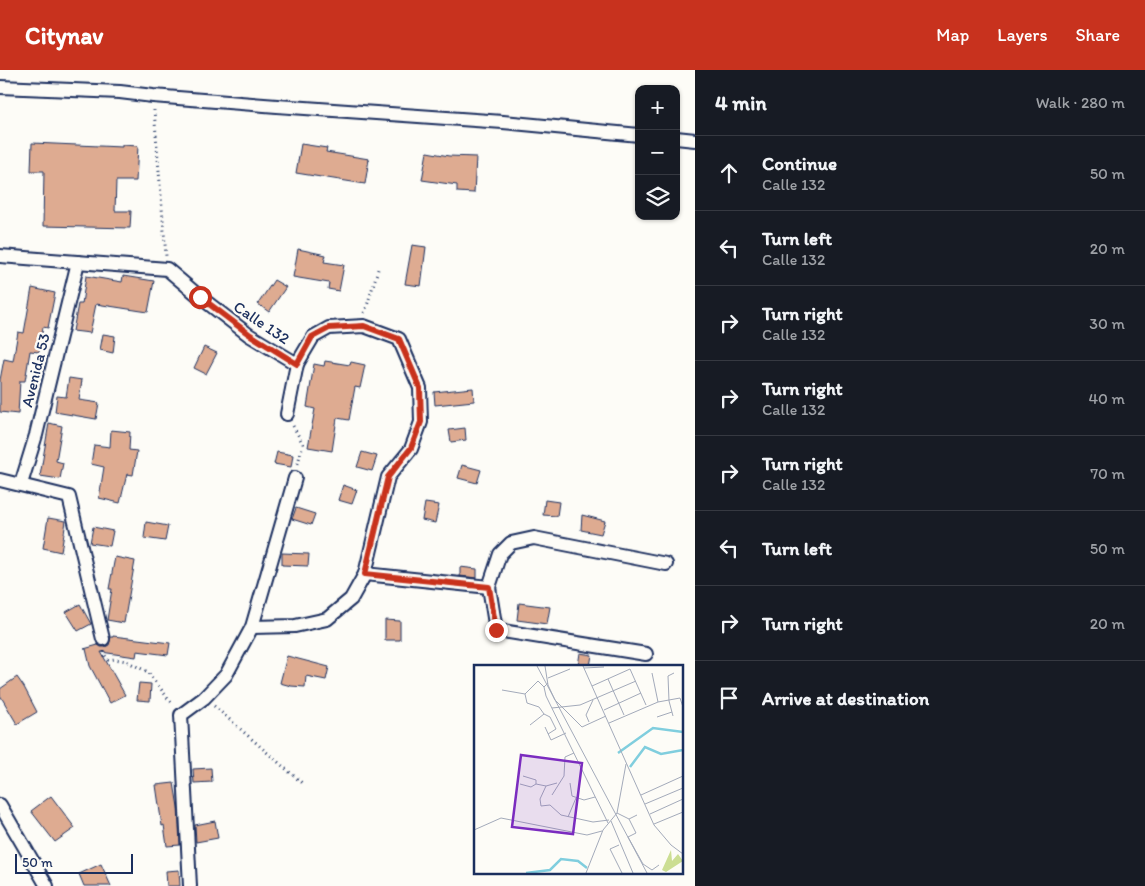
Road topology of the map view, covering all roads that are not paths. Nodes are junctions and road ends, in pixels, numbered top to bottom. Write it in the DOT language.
graph roads {
  1 [pos="0,87"];
  2 [pos="635,135"];
  3 [pos="680,138"];
  4 [pos="695,140"];
  5 [pos="0,256"];
  6 [pos="78,262"];
  7 [pos="297,364"];
  8 [pos="287,414"];
  9 [pos="295,478"];
  10 [pos="0,480"];
  11 [pos="21,484"];
  12 [pos="666,564"];
  13 [pos="365,574"];
  14 [pos="489,587"];
  15 [pos="252,627"];
  16 [pos="103,639"];
  17 [pos="646,654"];
  18 [pos="0,805"];
  19 [pos="47,886"];
  20 [pos="190,886"];
  1 -- 2 [label="street"];
  3 -- 4 [label="street"];
  5 -- 6 [label="street"];
  6 -- 7 [label="street, Calle 132"];
  6 -- 11 [label="street, Avenida 53"];
  7 -- 8 [label="street"];
  7 -- 13 [label="street, Calle 132"];
  9 -- 15 [label="street"];
  10 -- 11 [label="street"];
  11 -- 16 [label="street"];
  12 -- 14 [label="street"];
  13 -- 14 [label="street"];
  13 -- 15 [label="street, Calle 132"];
  14 -- 17 [label="street"];
  15 -- 20 [label="street"];
  18 -- 19 [label="street"];
}
